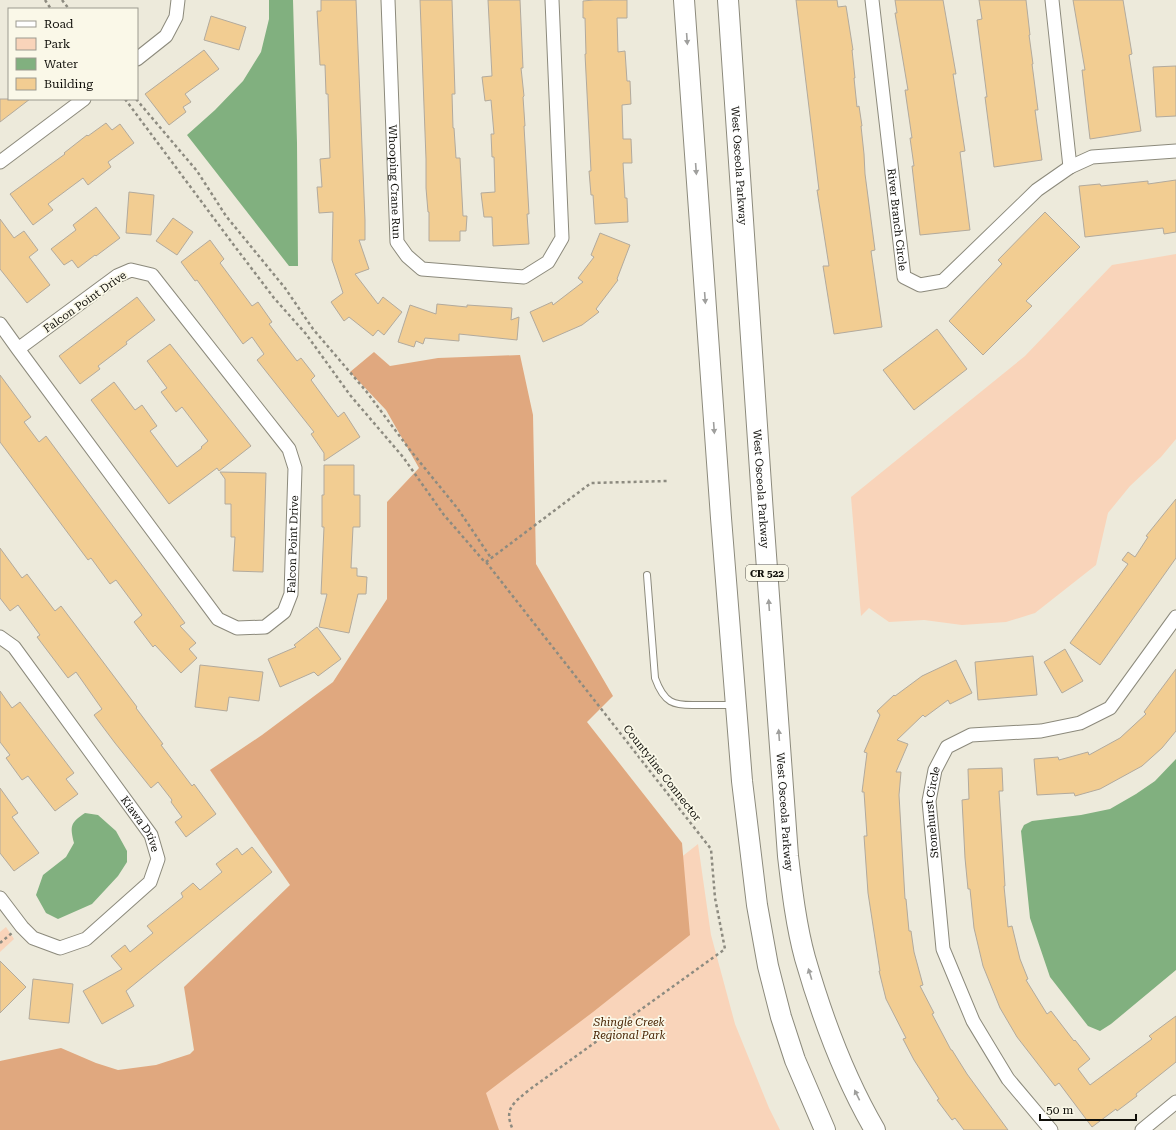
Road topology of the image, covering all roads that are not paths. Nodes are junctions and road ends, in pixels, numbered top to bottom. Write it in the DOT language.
graph roads {
  1 [pos="178,0"];
  2 [pos="388,0"];
  3 [pos="552,0"];
  4 [pos="684,0"];
  5 [pos="728,0"];
  6 [pos="872,0"];
  7 [pos="1052,0"];
  8 [pos="138,58"];
  9 [pos="83,100"];
  10 [pos="1176,151"];
  11 [pos="0,162"];
  12 [pos="1070,167"];
  13 [pos="0,324"];
  14 [pos="18,349"];
  15 [pos="647,575"];
  16 [pos="1176,617"];
  17 [pos="0,637"];
  18 [pos="736,705"];
  19 [pos="0,898"];
  20 [pos="1176,1102"];
  21 [pos="825,1130"];
  22 [pos="875,1130"];
  23 [pos="1051,1130"];
  24 [pos="1142,1130"];
  1 -- 8 [label="street"];
  2 -- 3 [label="street, Whooping Crane Run"];
  4 -- 18 [label="main road, one-way"];
  22 -- 5 [label="main road, West Osceola Parkway / CR 522, one-way"];
  6 -- 12 [label="street, River Branch Circle"];
  7 -- 12 [label="street"];
  9 -- 11 [label="street"];
  10 -- 12 [label="street, River Branch Circle"];
  13 -- 14 [label="street, Falcon Point Drive"];
  14 -- 14 [label="street, Falcon Point Drive"];
  15 -- 18 [label="lane"];
  16 -- 23 [label="street, Stonehurst Circle"];
  17 -- 19 [label="street, Kiawa Drive"];
  18 -- 21 [label="main road"];
  20 -- 24 [label="street"];
}
